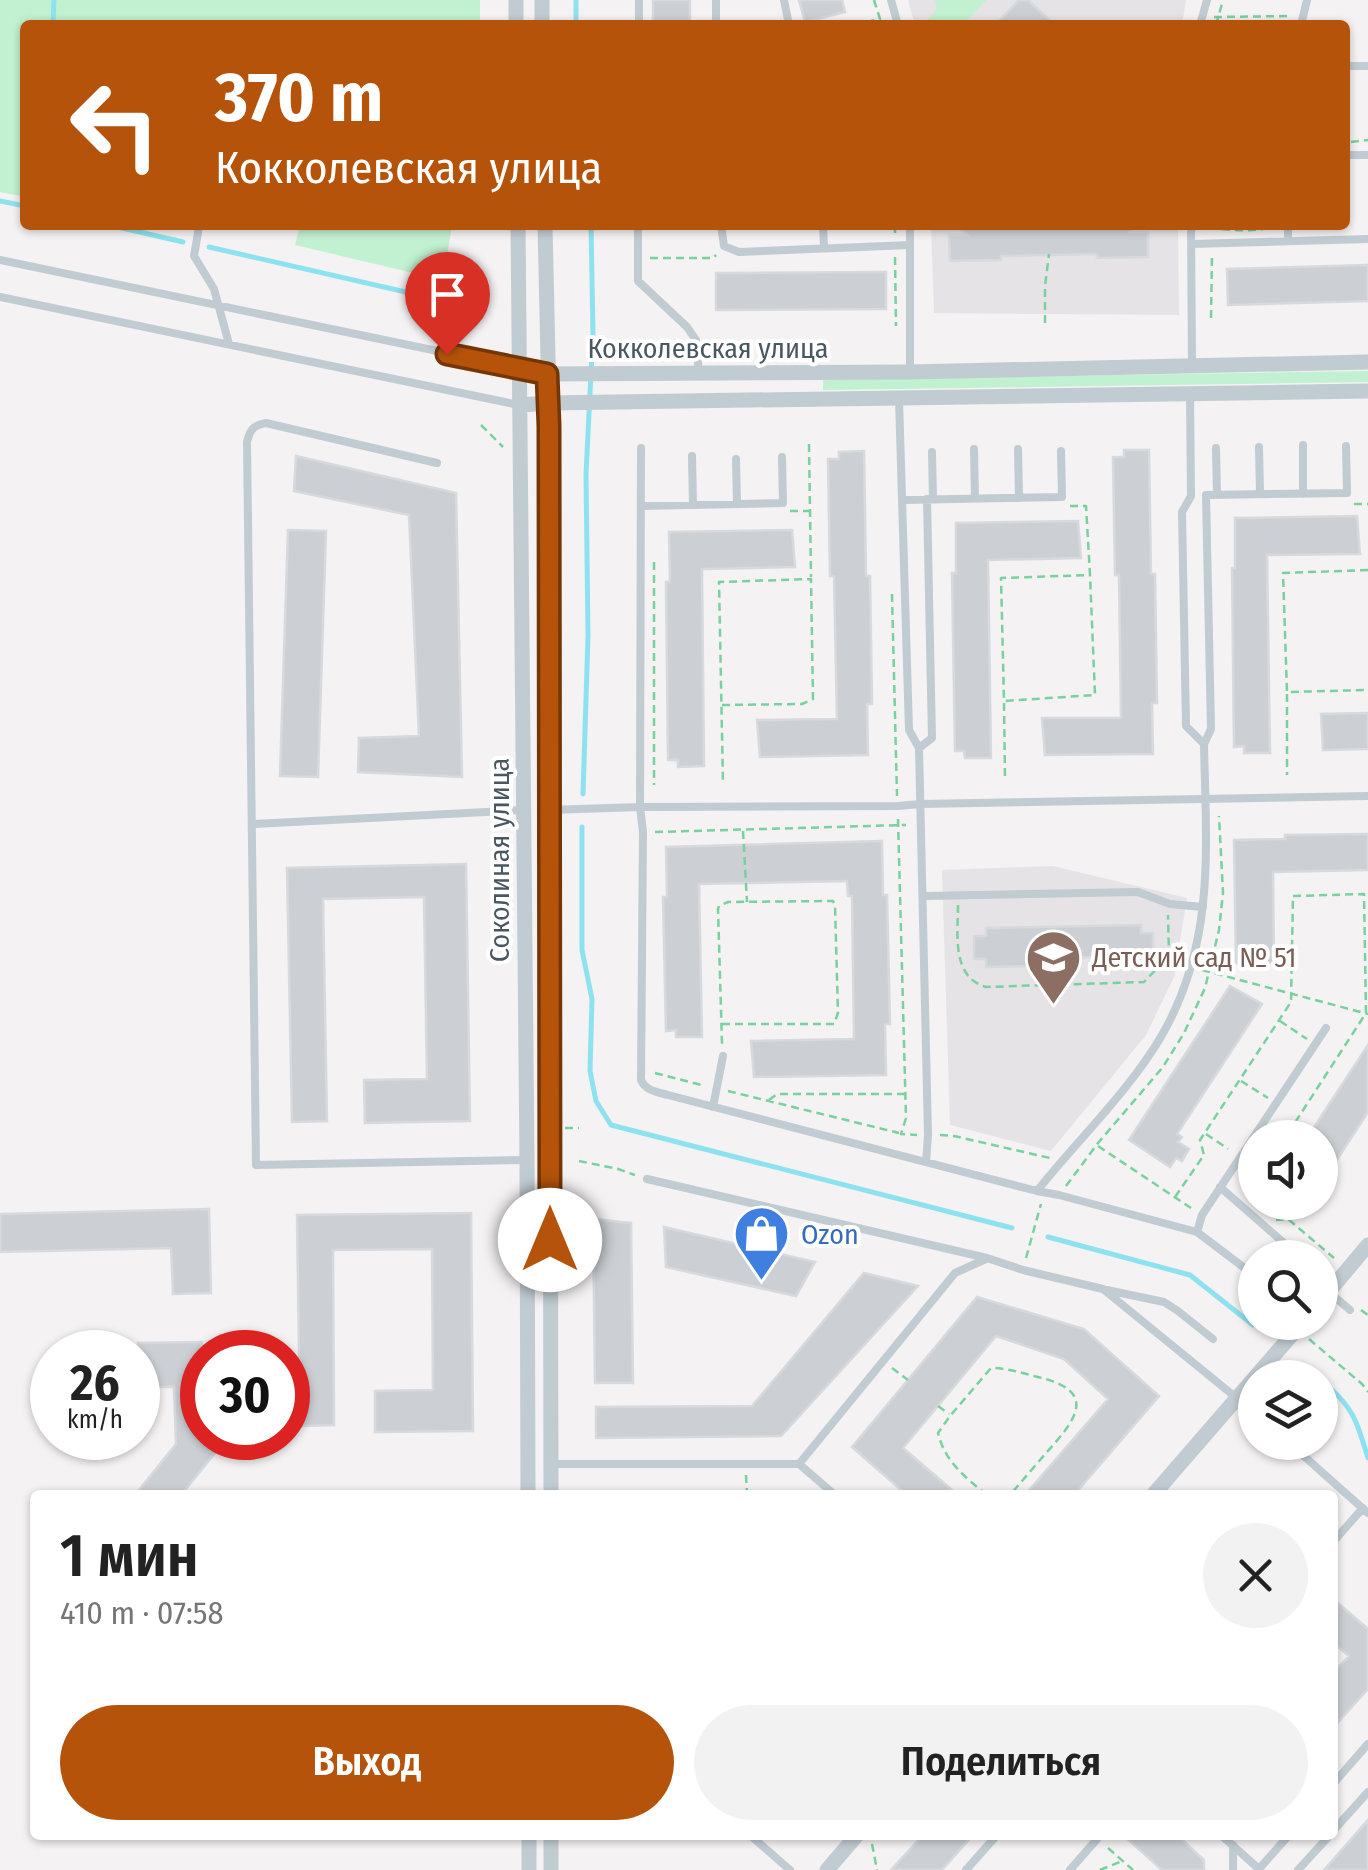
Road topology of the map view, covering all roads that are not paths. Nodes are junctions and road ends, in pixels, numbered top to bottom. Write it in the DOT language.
graph roads {
  1 [pos="1307,0"];
  2 [pos="1302,20"];
  3 [pos="199,230"];
  4 [pos="518,230"];
  5 [pos="545,230"];
  6 [pos="638,230"];
  7 [pos="722,230"];
  8 [pos="823,230"];
  9 [pos="910,230"];
  10 [pos="1191,230"];
  11 [pos="1288,230"];
  12 [pos="1368,239"];
  13 [pos="1288,241"];
  14 [pos="1191,244"];
  15 [pos="910,245"];
  16 [pos="824,247"];
  17 [pos="0,260"];
  18 [pos="0,296"];
  19 [pos="218,306"];
  20 [pos="228,344"];
  21 [pos="1368,362"];
  22 [pos="1192,367"];
  23 [pos="519,368"];
  24 [pos="910,372"];
  25 [pos="699,373"];
  26 [pos="810,373"];
  27 [pos="547,374"];
  28 [pos="1368,391"];
  29 [pos="1190,394"];
  30 [pos="899,399"];
  31 [pos="811,400"];
  32 [pos="548,402"];
  33 [pos="520,405"];
  34 [pos="1303,446"];
  35 [pos="1346,446"];
  36 [pos="1259,447"];
  37 [pos="641,448"];
  38 [pos="1216,448"];
  39 [pos="974,449"];
  40 [pos="1018,449"];
  41 [pos="1062,451"];
  42 [pos="932,452"];
  43 [pos="692,456"];
  44 [pos="782,457"];
  45 [pos="736,460"];
  46 [pos="437,462"];
  47 [pos="1260,494"];
  48 [pos="1303,494"];
  49 [pos="1217,495"];
  50 [pos="1191,496"];
  51 [pos="1206,496"];
  52 [pos="975,498"];
  53 [pos="1019,498"];
  54 [pos="930,499"];
  55 [pos="904,500"];
  56 [pos="737,504"];
  57 [pos="693,505"];
  58 [pos="641,506"];
  59 [pos="1204,744"];
  60 [pos="919,748"];
  61 [pos="1368,796"];
  62 [pos="1205,800"];
  63 [pos="920,804"];
  64 [pos="640,807"];
  65 [pos="524,810"];
  66 [pos="549,810"];
  67 [pos="253,824"];
  68 [pos="924,896"];
  69 [pos="1203,908"];
  70 [pos="1326,1028"];
  71 [pos="723,1056"];
  72 [pos="713,1107"];
  73 [pos="527,1160"];
  74 [pos="926,1162"];
  75 [pos="647,1179"];
  76 [pos="1220,1187"];
  77 [pos="1040,1192"];
  78 [pos="1197,1232"];
  79 [pos="1281,1240"];
  80 [pos="1368,1245"];
  81 [pos="987,1258"];
  82 [pos="1238,1263"];
  83 [pos="1338,1281"];
  84 [pos="1103,1289"];
  85 [pos="1338,1304"];
  86 [pos="1350,1310"];
  87 [pos="1213,1340"];
  88 [pos="1295,1340"];
  89 [pos="1236,1399"];
  90 [pos="1308,1460"];
  91 [pos="528,1464"];
  92 [pos="552,1464"];
  93 [pos="799,1464"];
  94 [pos="528,1490"];
  95 [pos="552,1490"];
  96 [pos="829,1490"];
  97 [pos="1157,1490"];
  98 [pos="1365,1511"];
  99 [pos="1338,1537"];
  100 [pos="1368,1744"];
  101 [pos="1338,1778"];
  102 [pos="1368,1792"];
  103 [pos="1338,1825"];
  104 [pos="528,1840"];
  105 [pos="552,1840"];
  106 [pos="756,1840"];
  107 [pos="864,1840"];
  108 [pos="992,1840"];
  109 [pos="1094,1840"];
  110 [pos="1226,1840"];
  111 [pos="1285,1840"];
  112 [pos="1325,1840"];
  113 [pos="1233,1846"];
  114 [pos="529,1870"];
  115 [pos="551,1870"];
  116 [pos="790,1870"];
  117 [pos="827,1870"];
  118 [pos="966,1870"];
  119 [pos="1070,1870"];
  120 [pos="1233,1870"];
  121 [pos="1259,1870"];
  122 [pos="1298,1870"];
  1 -- 2 [label="lane"];
  3 -- 19 [label="lane"];
  4 -- 23 [label="street, Соколиная улица"];
  5 -- 27 [label="street, Соколиная улица"];
  6 -- 25 [label="lane"];
  7 -- 16 [label="lane"];
  8 -- 16 [label="lane"];
  9 -- 15 [label="lane"];
  10 -- 14 [label="lane"];
  11 -- 13 [label="lane"];
  12 -- 13 [label="lane"];
  13 -- 14 [label="lane"];
  14 -- 22 [label="lane"];
  15 -- 16 [label="lane"];
  15 -- 24 [label="lane"];
  17 -- 19 [label="lane, Кокколевская улица"];
  18 -- 20 [label="lane, Кокколевская улица"];
  19 -- 20 [label="lane"];
  19 -- 23 [label="lane, Кокколевская улица"];
  20 -- 33 [label="lane, Кокколевская улица"];
  21 -- 22 [label="street, Кокколевская улица"];
  22 -- 24 [label="street, Кокколевская улица"];
  23 -- 27 [label="street, Кокколевская улица"];
  23 -- 33 [label="street, Соколиная улица"];
  24 -- 26 [label="street, Кокколевская улица"];
  25 -- 26 [label="street, Кокколевская улица"];
  25 -- 27 [label="street, Кокколевская улица"];
  26 -- 31 [label="street"];
  27 -- 32 [label="street, Соколиная улица"];
  28 -- 29 [label="street, Кокколевская улица"];
  29 -- 30 [label="street, Кокколевская улица"];
  29 -- 50 [label="lane"];
  30 -- 31 [label="street, Кокколевская улица"];
  30 -- 55 [label="lane"];
  31 -- 32 [label="street, Кокколевская улица"];
  32 -- 33 [label="street, Кокколевская улица"];
  32 -- 66 [label="street, Соколиная улица"];
  33 -- 65 [label="street, Соколиная улица"];
  34 -- 48 [label="lane"];
  35 -- 48 [label="lane"];
  36 -- 47 [label="lane"];
  37 -- 58 [label="lane"];
  38 -- 49 [label="lane"];
  39 -- 52 [label="lane"];
  40 -- 53 [label="lane"];
  41 -- 53 [label="lane"];
  42 -- 54 [label="lane"];
  43 -- 57 [label="lane"];
  44 -- 56 [label="lane"];
  45 -- 56 [label="lane"];
  46 -- 67 [label="lane"];
  47 -- 48 [label="lane"];
  47 -- 49 [label="lane"];
  49 -- 51 [label="lane"];
  50 -- 51 [label="lane"];
  50 -- 59 [label="lane"];
  51 -- 59 [label="lane"];
  52 -- 53 [label="lane"];
  52 -- 54 [label="lane"];
  54 -- 55 [label="lane"];
  54 -- 60 [label="lane"];
  55 -- 60 [label="lane"];
  56 -- 57 [label="lane"];
  57 -- 58 [label="lane"];
  58 -- 64 [label="lane"];
  59 -- 62 [label="lane"];
  60 -- 63 [label="lane"];
  61 -- 62 [label="lane"];
  62 -- 63 [label="lane"];
  62 -- 69 [label="lane"];
  63 -- 64 [label="lane"];
  63 -- 68 [label="lane"];
  64 -- 66 [label="lane"];
  64 -- 72 [label="lane"];
  65 -- 66 [label="street"];
  65 -- 67 [label="lane"];
  65 -- 73 [label="street, Соколиная улица"];
  66 -- 92 [label="street, Соколиная улица"];
  67 -- 73 [label="lane"];
  68 -- 69 [label="lane"];
  68 -- 74 [label="lane"];
  69 -- 77 [label="lane"];
  70 -- 76 [label="lane"];
  71 -- 72 [label="lane"];
  72 -- 74 [label="lane"];
  73 -- 91 [label="street, Соколиная улица"];
  74 -- 77 [label="lane"];
  75 -- 81 [label="lane"];
  76 -- 78 [label="lane"];
  76 -- 79 [label="lane"];
  77 -- 78 [label="lane"];
  78 -- 82 [label="lane"];
  80 -- 83 [label="street"];
  81 -- 84 [label="lane"];
  81 -- 93 [label="lane"];
  84 -- 87 [label="lane"];
  84 -- 89 [label="lane"];
  85 -- 86 [label="lane"];
  88 -- 89 [label="street"];
  89 -- 97 [label="street"];
  90 -- 98 [label="lane"];
  91 -- 92 [label="street"];
  91 -- 94 [label="street, Соколиная улица"];
  92 -- 93 [label="lane"];
  92 -- 95 [label="street, Соколиная улица"];
  93 -- 96 [label="lane"];
  98 -- 99 [label="lane"];
  100 -- 101 [label="lane"];
  102 -- 103 [label="lane"];
  104 -- 114 [label="street"];
  105 -- 115 [label="street"];
  106 -- 116 [label="lane"];
  107 -- 117 [label="street"];
  108 -- 118 [label="lane"];
  109 -- 119 [label="lane"];
  110 -- 113 [label="lane"];
  111 -- 121 [label="lane"];
  112 -- 122 [label="lane"];
  113 -- 120 [label="lane"];
  113 -- 121 [label="lane"];
}
